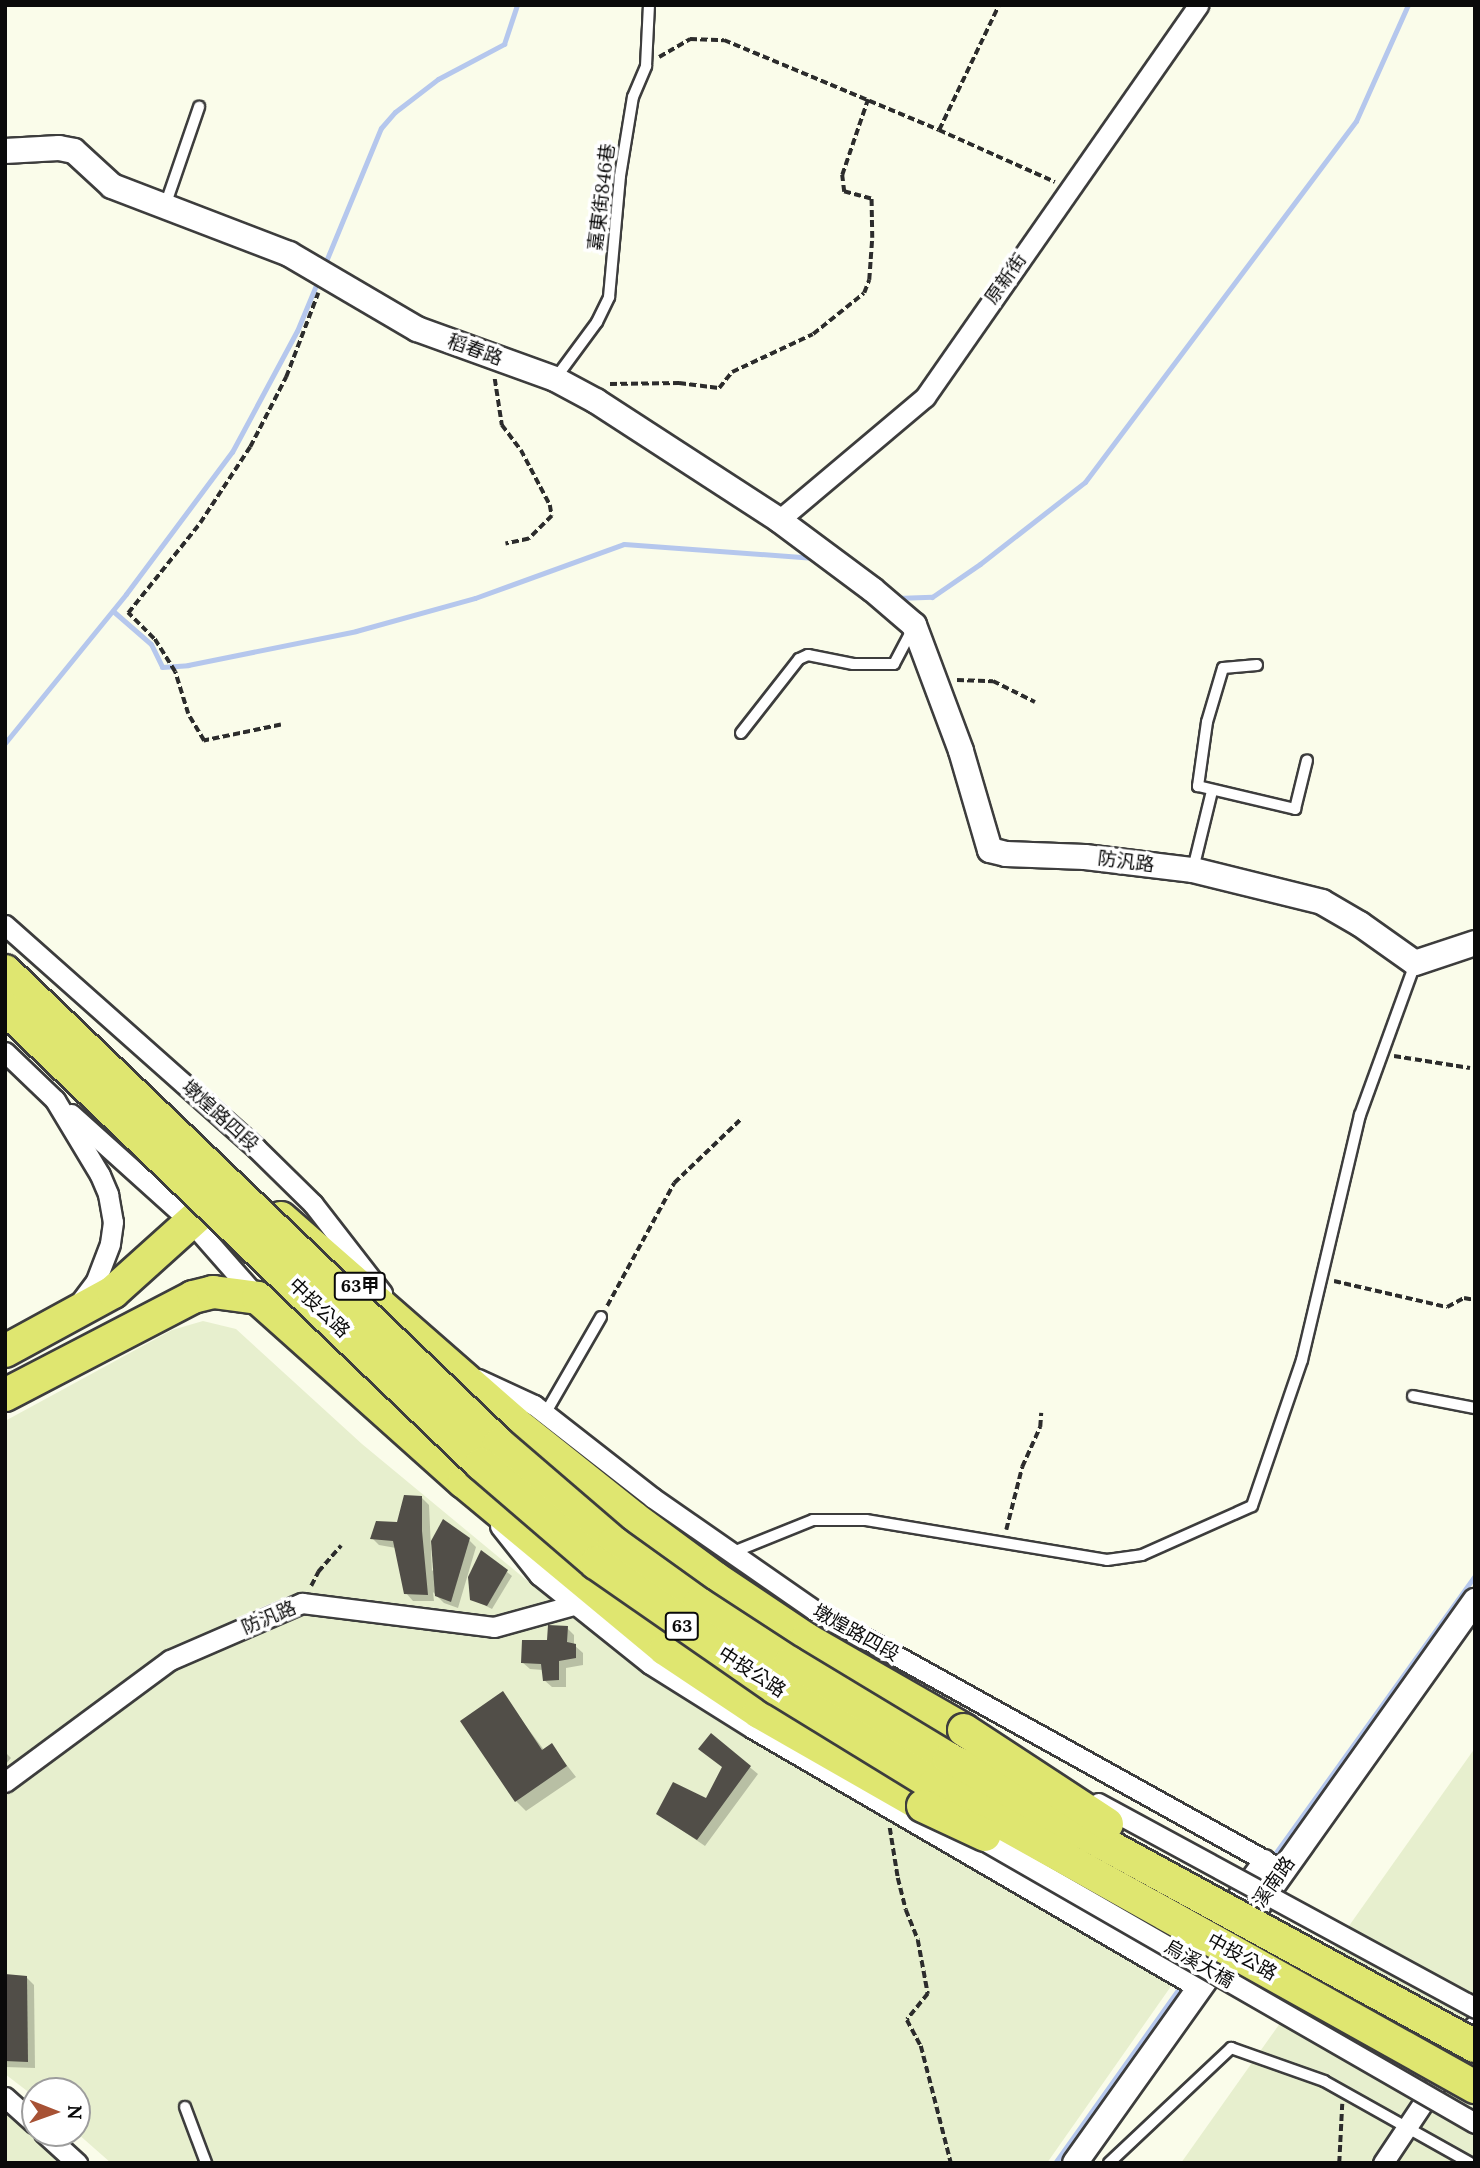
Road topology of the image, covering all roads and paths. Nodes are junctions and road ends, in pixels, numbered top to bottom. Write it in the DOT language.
graph roads {
  1 [pos="649,5"];
  2 [pos="999,5"];
  3 [pos="1198,5"];
  4 [pos="646,66"];
  5 [pos="867,99"];
  6 [pos="199,107"];
  7 [pos="939,130"];
  8 [pos="5,151"];
  9 [pos="1068,188"];
  10 [pos="165,206"];
  11 [pos="325,274"];
  12 [pos="492,356"];
  13 [pos="555,379"];
  14 [pos="596,401"];
  15 [pos="779,520"];
  16 [pos="506,544"];
  17 [pos="914,625"];
  18 [pos="1257,665"];
  19 [pos="934,679"];
  20 [pos="1035,702"];
  21 [pos="281,724"];
  22 [pos="741,733"];
  23 [pos="1307,760"];
  24 [pos="1212,791"];
  25 [pos="1193,870"];
  26 [pos="5,925"];
  27 [pos="1475,943"];
  28 [pos="1415,963"];
  29 [pos="5,971"];
  30 [pos="5,1007"];
  31 [pos="5,1052"];
  32 [pos="1382,1054"];
  33 [pos="1470,1068"];
  34 [pos="55,1100"];
  35 [pos="742,1118"];
  36 [pos="190,1221"];
  37 [pos="1322,1278"];
  38 [pos="258,1298"];
  39 [pos="1475,1300"];
  40 [pos="68,1317"];
  41 [pos="601,1317"];
  42 [pos="410,1331"];
  43 [pos="5,1351"];
  44 [pos="450,1366"];
  45 [pos="5,1395"];
  46 [pos="1413,1396"];
  47 [pos="1475,1408"];
  48 [pos="545,1413"];
  49 [pos="1041,1413"];
  50 [pos="464,1482"];
  51 [pos="1003,1542"];
  52 [pos="341,1546"];
  53 [pos="731,1554"];
  54 [pos="1475,1601"];
  55 [pos="302,1603"];
  56 [pos="574,1605"];
  57 [pos="964,1730"];
  58 [pos="5,1782"];
  59 [pos="923,1806"];
  60 [pos="891,1809"];
  61 [pos="1273,1864"];
  62 [pos="1189,1982"];
  63 [pos="1475,2008"];
  64 [pos="1475,2027"];
  65 [pos="1475,2046"];
  66 [pos="1475,2087"];
  67 [pos="1342,2091"];
  68 [pos="5,2097"];
  69 [pos="1475,2104"];
  70 [pos="185,2107"];
  71 [pos="21,2111"];
  72 [pos="1475,2123"];
  73 [pos="1407,2127"];
  74 [pos="59,2147"];
  75 [pos="76,2163"];
  76 [pos="206,2163"];
  77 [pos="951,2163"];
  78 [pos="1075,2163"];
  79 [pos="1109,2163"];
  80 [pos="1339,2163"];
  81 [pos="1383,2163"];
  82 [pos="1470,2163"];
  1 -- 4 [label="lane, 嘉東街846巷"];
  2 -- 7 [label="path"];
  3 -- 9 [label="street, 原新街"];
  4 -- 5 [label="path"];
  4 -- 13 [label="lane, 嘉東街846巷"];
  5 -- 7 [label="path"];
  5 -- 14 [label="path"];
  6 -- 10 [label="lane"];
  7 -- 9 [label="path"];
  8 -- 10 [label="street, 稻春路"];
  9 -- 15 [label="street, 原新街"];
  10 -- 11 [label="street, 稻春路"];
  11 -- 12 [label="street, 稻春路"];
  11 -- 21 [label="path"];
  12 -- 13 [label="street, 稻春路"];
  12 -- 16 [label="path"];
  13 -- 14 [label="street, 稻春路"];
  14 -- 15 [label="street, 稻春路"];
  15 -- 17 [label="street, 稻春路"];
  17 -- 19 [label="street, 防汎路"];
  17 -- 22 [label="lane"];
  18 -- 24 [label="lane"];
  19 -- 20 [label="path"];
  19 -- 25 [label="street, 防汎路"];
  23 -- 24 [label="lane"];
  24 -- 25 [label="lane"];
  25 -- 28 [label="street, 防汎路"];
  26 -- 42 [label="street, 墩煌路四段"];
  27 -- 28 [label="street"];
  28 -- 32 [label="lane"];
  29 -- 65 [label="main road, 中投公路 / 63, bridge"];
  30 -- 66 [label="main road, 中投公路 / 63, bridge"];
  31 -- 34 [label="street"];
  32 -- 33 [label="path"];
  32 -- 37 [label="lane"];
  34 -- 36 [label="street"];
  34 -- 40 [label="street"];
  35 -- 41 [label="path"];
  36 -- 38 [label="street"];
  36 -- 40 [label="main road, 63甲"];
  36 -- 42 [label="main road, 63甲"];
  37 -- 39 [label="path"];
  37 -- 51 [label="lane"];
  38 -- 45 [label="main road"];
  38 -- 50 [label="main road"];
  40 -- 43 [label="main road, 63甲"];
  41 -- 48 [label="lane"];
  42 -- 44 [label="main road, 63甲"];
  44 -- 48 [label="street, 墩煌路四段"];
  44 -- 57 [label="main road, 63甲"];
  46 -- 47 [label="lane"];
  48 -- 53 [label="street, 墩煌路四段"];
  49 -- 51 [label="path"];
  50 -- 56 [label="street"];
  50 -- 59 [label="main road"];
  51 -- 53 [label="lane"];
  52 -- 55 [label="path"];
  53 -- 61 [label="street, 墩煌路四段"];
  54 -- 61 [label="street, 溪南路"];
  55 -- 56 [label="street, 防汎路"];
  55 -- 58 [label="street, 防汎路"];
  56 -- 60 [label="street"];
  57 -- 63 [label="street, bridge"];
  57 -- 64 [label="main road, bridge"];
  59 -- 69 [label="main road, bridge"];
  59 -- 72 [label="street, 烏溪大橋, bridge"];
  60 -- 62 [label="street"];
  60 -- 77 [label="path"];
  61 -- 62 [label="street, 溪南路"];
  62 -- 78 [label="street, 溪南路"];
  64 -- 73 [label="street"];
  67 -- 73 [label="lane"];
  67 -- 79 [label="lane"];
  67 -- 80 [label="path"];
  68 -- 71 [label="street"];
  70 -- 76 [label="lane"];
  73 -- 81 [label="street"];
  73 -- 82 [label="lane"];
  74 -- 75 [label="street"];
}
